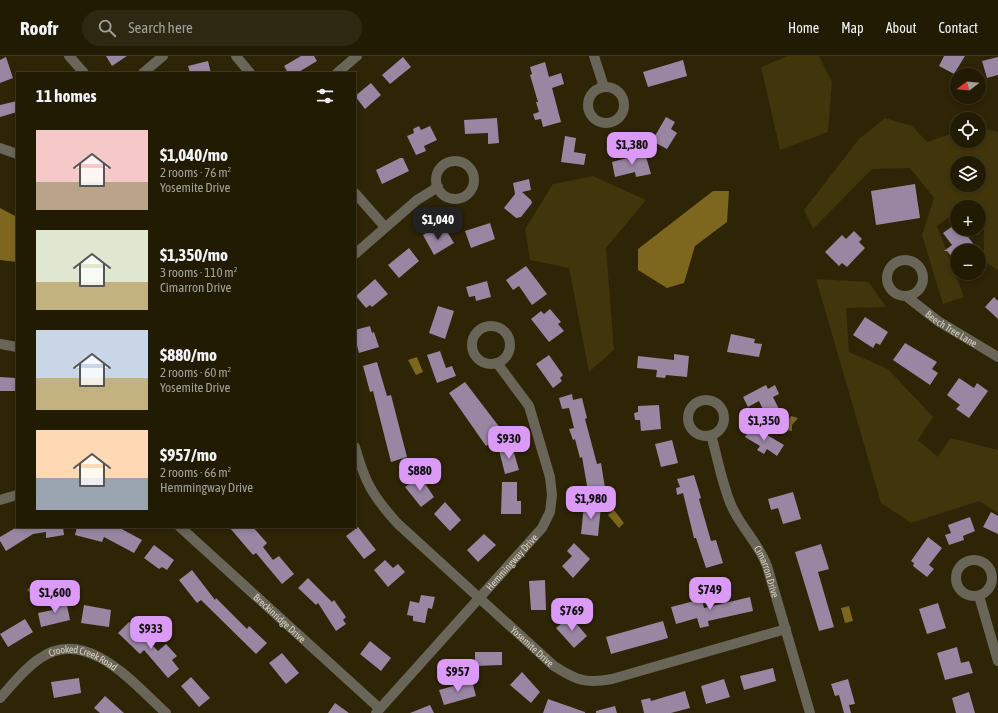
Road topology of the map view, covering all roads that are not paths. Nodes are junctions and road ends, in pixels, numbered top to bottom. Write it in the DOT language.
graph roads {
  1 [pos="69,56"];
  2 [pos="163,56"];
  3 [pos="236,56"];
  4 [pos="357,56"];
  5 [pos="594,56"];
  6 [pos="83,72"];
  7 [pos="144,72"];
  8 [pos="249,72"];
  9 [pos="338,72"];
  10 [pos="604,87"];
  11 [pos="0,148"];
  12 [pos="16,154"];
  13 [pos="438,187"];
  14 [pos="356,194"];
  15 [pos="385,227"];
  16 [pos="356,253"];
  17 [pos="906,296"];
  18 [pos="0,344"];
  19 [pos="16,348"];
  20 [pos="998,357"];
  21 [pos="497,363"];
  22 [pos="711,436"];
  23 [pos="356,450"];
  24 [pos="16,495"];
  25 [pos="0,500"];
  26 [pos="181,528"];
  27 [pos="479,596"];
  28 [pos="979,596"];
  29 [pos="786,629"];
  30 [pos="998,661"];
  31 [pos="0,698"];
  32 [pos="378,710"];
  33 [pos="166,713"];
  34 [pos="810,713"];
  1 -- 6 [label="street"];
  2 -- 7 [label="street"];
  3 -- 8 [label="street"];
  4 -- 9 [label="street"];
  5 -- 10 [label="street"];
  11 -- 12 [label="street"];
  13 -- 15 [label="street"];
  14 -- 15 [label="street"];
  15 -- 16 [label="street"];
  17 -- 20 [label="street, Beech Tree Lane"];
  18 -- 19 [label="street"];
  21 -- 27 [label="street, Hemmingway Drive"];
  22 -- 29 [label="street, Cimarron Drive"];
  23 -- 27 [label="street, Yosemite Drive"];
  24 -- 25 [label="street"];
  26 -- 32 [label="street, Breckinridge Drive"];
  27 -- 29 [label="street, Yosemite Drive"];
  27 -- 32 [label="street, Hemmingway Drive"];
  28 -- 30 [label="street"];
  29 -- 34 [label="street, Cimarron Drive"];
  31 -- 33 [label="street, Crooked Creek Road"];
}
